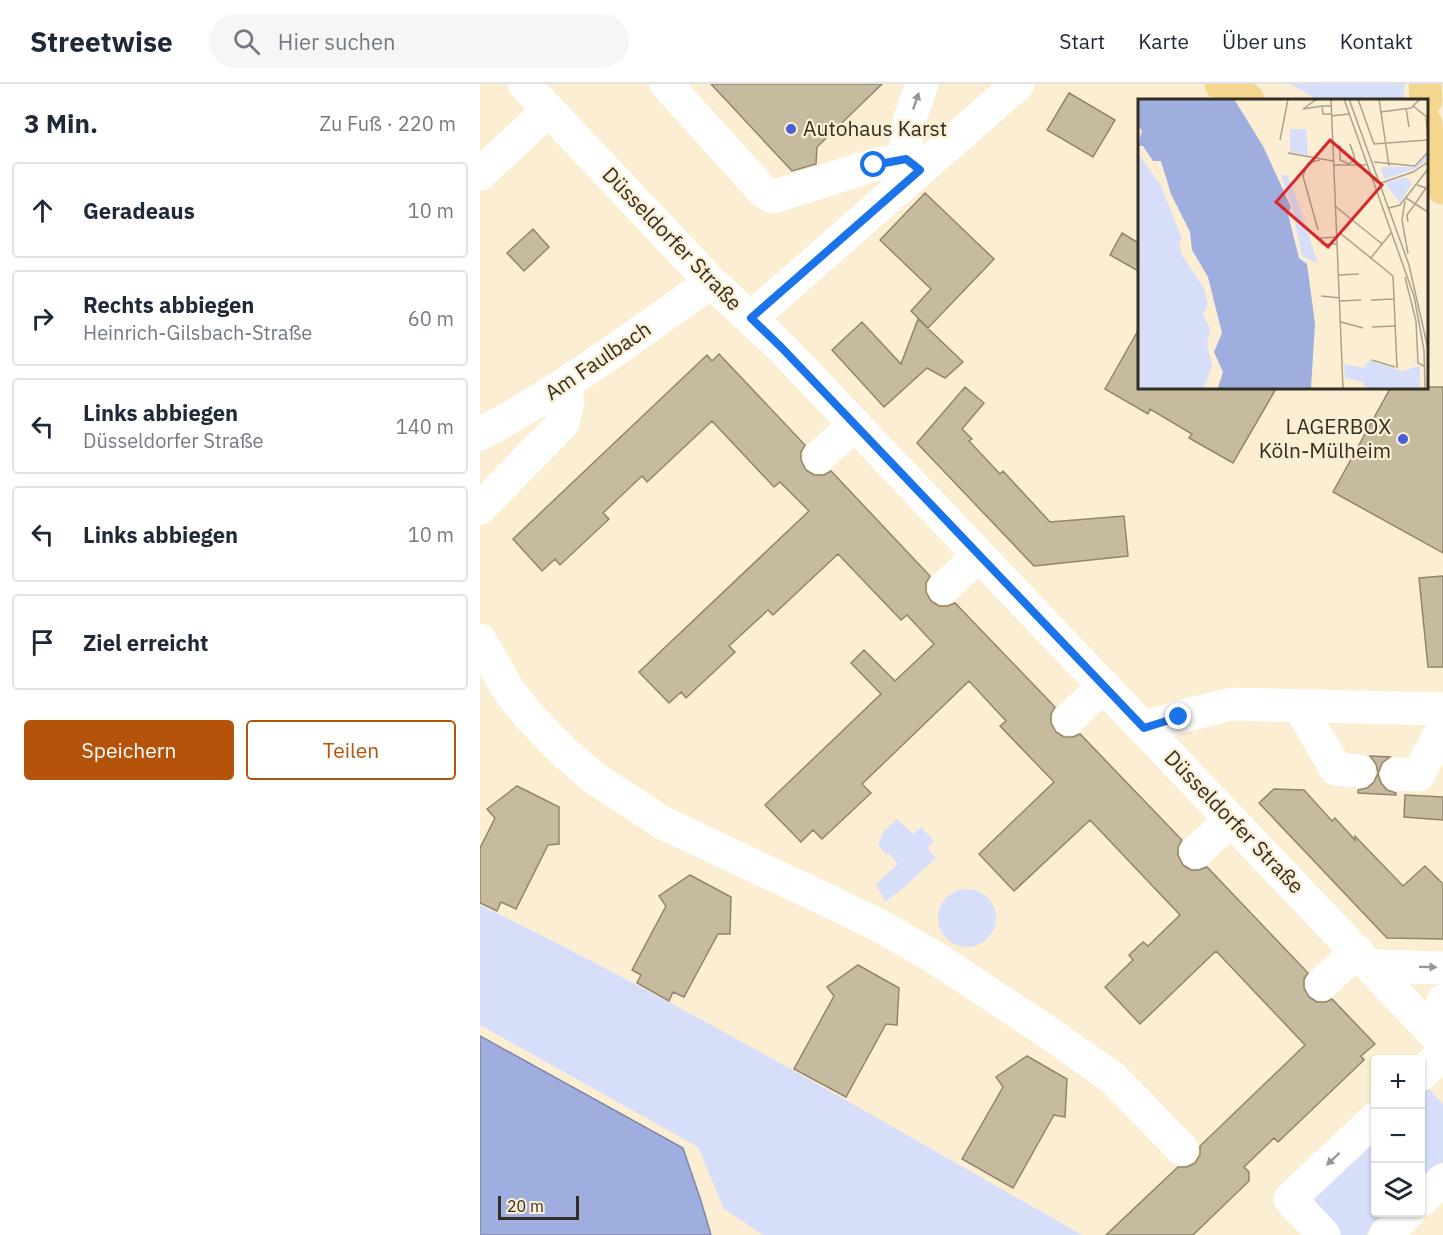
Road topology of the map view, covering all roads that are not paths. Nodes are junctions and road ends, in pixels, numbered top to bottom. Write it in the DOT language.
graph roads {
  1 [pos="524,84"];
  2 [pos="666,84"];
  3 [pos="922,84"];
  4 [pos="1018,84"];
  5 [pos="1221,84"];
  6 [pos="1425,84"];
  7 [pos="1246,99"];
  8 [pos="1426,99"];
  9 [pos="549,110"];
  10 [pos="1428,140"];
  11 [pos="913,165"];
  12 [pos="480,174"];
  13 [pos="1443,188"];
  14 [pos="1428,204"];
  15 [pos="1443,213"];
  16 [pos="710,281"];
  17 [pos="751,318"];
  18 [pos="564,386"];
  19 [pos="855,424"];
  20 [pos="480,434"];
  21 [pos="819,457"];
  22 [pos="480,508"];
  23 [pos="979,555"];
  24 [pos="944,588"];
  25 [pos="480,640"];
  26 [pos="1104,686"];
  27 [pos="1299,706"];
  28 [pos="1443,709"];
  29 [pos="1069,719"];
  30 [pos="1144,728"];
  31 [pos="1443,728"];
  32 [pos="1359,771"];
  33 [pos="1397,774"];
  34 [pos="1231,820"];
  35 [pos="1196,852"];
  36 [pos="1364,959"];
  37 [pos="1443,968"];
  38 [pos="1322,984"];
  39 [pos="1443,1001"];
  40 [pos="1443,1046"];
  41 [pos="1425,1069"];
  42 [pos="1371,1123"];
  43 [pos="1182,1149"];
  44 [pos="1443,1180"];
  45 [pos="1425,1196"];
  46 [pos="1404,1217"];
  47 [pos="1324,1235"];
  48 [pos="1385,1235"];
  1 -- 9 [label="street, Düsseldorfer Straße"];
  2 -- 11 [label="street"];
  11 -- 3 [label="street, one-way"];
  4 -- 11 [label="street"];
  5 -- 7 [label="main road"];
  6 -- 8 [label="main road"];
  9 -- 12 [label="street"];
  9 -- 16 [label="street, Düsseldorfer Straße"];
  10 -- 13 [label="main road"];
  11 -- 17 [label="street"];
  14 -- 15 [label="main road"];
  16 -- 17 [label="street, Düsseldorfer Straße"];
  16 -- 18 [label="street, Am Faulbach"];
  17 -- 19 [label="street, Düsseldorfer Straße"];
  18 -- 20 [label="street, Am Faulbach"];
  18 -- 22 [label="street"];
  19 -- 21 [label="street"];
  19 -- 23 [label="street, Düsseldorfer Straße"];
  23 -- 24 [label="street"];
  23 -- 26 [label="street, Düsseldorfer Straße"];
  25 -- 43 [label="street"];
  26 -- 29 [label="street"];
  26 -- 30 [label="street, Düsseldorfer Straße"];
  27 -- 28 [label="street"];
  27 -- 30 [label="street"];
  27 -- 32 [label="street"];
  30 -- 34 [label="street, Düsseldorfer Straße"];
  31 -- 33 [label="street"];
  34 -- 35 [label="street"];
  34 -- 36 [label="street, Düsseldorfer Straße"];
  36 -- 37 [label="street, one-way"];
  36 -- 38 [label="street"];
  36 -- 40 [label="street, Düsseldorfer Straße"];
  39 -- 40 [label="street"];
  40 -- 41 [label="street"];
  42 -- 47 [label="street, one-way"];
  44 -- 45 [label="street"];
  46 -- 48 [label="street"];
}
